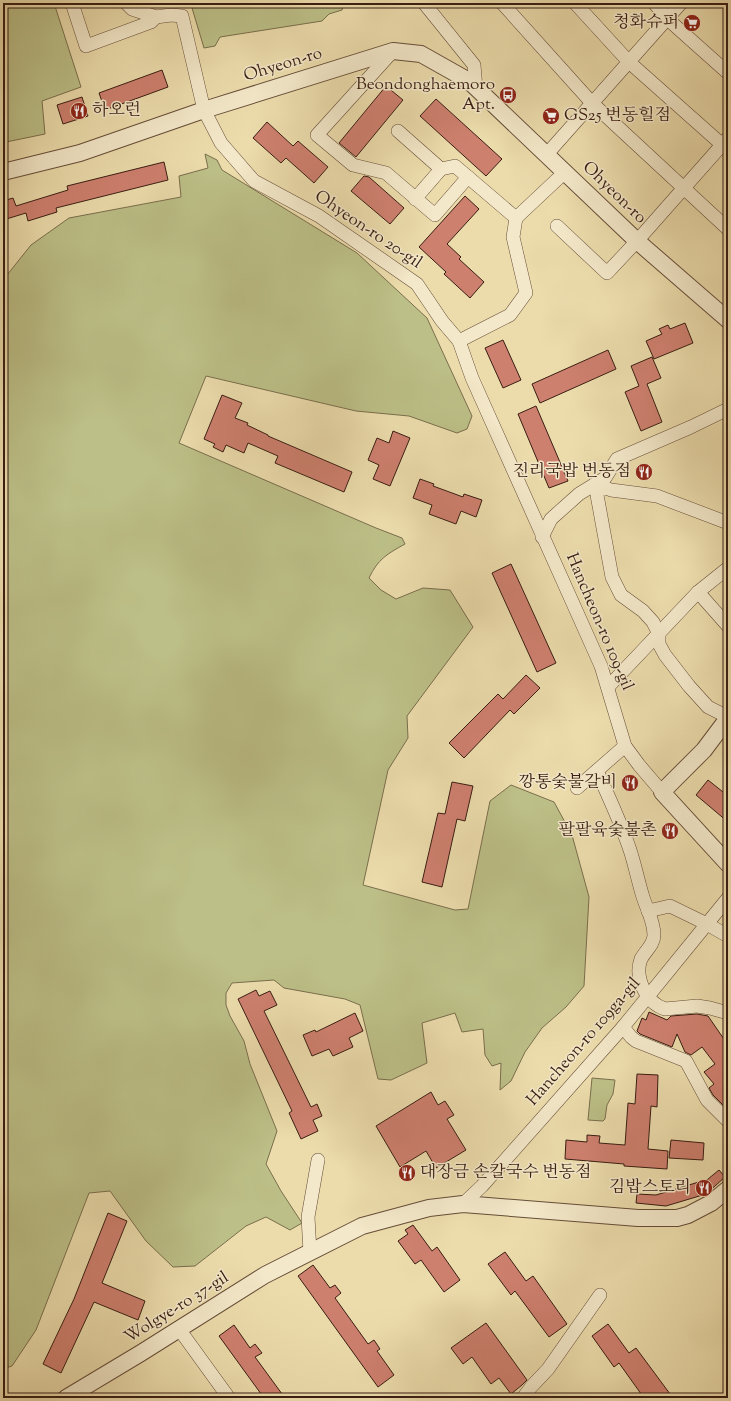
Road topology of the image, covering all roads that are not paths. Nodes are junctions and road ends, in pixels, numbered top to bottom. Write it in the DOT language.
graph roads {
  1 [pos="72,3"];
  2 [pos="126,3"];
  3 [pos="502,3"];
  4 [pos="575,3"];
  5 [pos="654,3"];
  6 [pos="681,3"];
  7 [pos="427,4"];
  8 [pos="156,17"];
  9 [pos="668,18"];
  10 [pos="393,51"];
  11 [pos="629,62"];
  12 [pos="728,73"];
  13 [pos="476,88"];
  14 [pos="592,104"];
  15 [pos="204,110"];
  16 [pos="398,131"];
  17 [pos="726,144"];
  18 [pos="547,154"];
  19 [pos="441,168"];
  20 [pos="3,172"];
  21 [pos="565,172"];
  22 [pos="468,177"];
  23 [pos="684,188"];
  24 [pos="415,198"];
  25 [pos="516,218"];
  26 [pos="557,226"];
  27 [pos="728,229"];
  28 [pos="638,242"];
  29 [pos="727,315"];
  30 [pos="459,341"];
  31 [pos="728,409"];
  32 [pos="595,484"];
  33 [pos="728,523"];
  34 [pos="542,537"];
  35 [pos="728,568"];
  36 [pos="698,592"];
  37 [pos="728,626"];
  38 [pos="659,634"];
  39 [pos="608,687"];
  40 [pos="728,718"];
  41 [pos="625,746"];
  42 [pos="597,771"];
  43 [pos="577,788"];
  44 [pos="662,792"];
  45 [pos="728,864"];
  46 [pos="728,898"];
  47 [pos="648,911"];
  48 [pos="707,924"];
  49 [pos="728,936"];
  50 [pos="648,997"];
  51 [pos="728,1012"];
  52 [pos="623,1027"];
  53 [pos="728,1121"];
  54 [pos="318,1160"];
  55 [pos="728,1188"];
  56 [pos="463,1204"];
  57 [pos="310,1252"];
  58 [pos="600,1295"];
  59 [pos="180,1329"];
  60 [pos="66,1398"];
  61 [pos="229,1398"];
  62 [pos="523,1398"];
  1 -- 8 [label="street"];
  2 -- 8 [label="street"];
  3 -- 14 [label="street"];
  4 -- 11 [label="street"];
  5 -- 9 [label="street"];
  6 -- 9 [label="street"];
  7 -- 13 [label="street"];
  8 -- 15 [label="street, Ohyeon-ro 20-gil"];
  9 -- 11 [label="street"];
  9 -- 12 [label="street"];
  10 -- 13 [label="street, Ohyeon-ro"];
  10 -- 15 [label="street, Ohyeon-ro"];
  10 -- 24 [label="street"];
  11 -- 14 [label="street"];
  11 -- 17 [label="street"];
  13 -- 18 [label="street, Ohyeon-ro"];
  14 -- 18 [label="street"];
  14 -- 23 [label="street"];
  15 -- 20 [label="street, Ohyeon-ro"];
  15 -- 30 [label="street, Ohyeon-ro 20-gil"];
  16 -- 19 [label="street"];
  17 -- 23 [label="street"];
  18 -- 21 [label="street, Ohyeon-ro"];
  19 -- 22 [label="street"];
  19 -- 24 [label="street"];
  21 -- 25 [label="street, Ohyeon-ro"];
  21 -- 28 [label="street, Ohyeon-ro"];
  22 -- 24 [label="street"];
  22 -- 25 [label="street"];
  23 -- 27 [label="street"];
  23 -- 28 [label="street"];
  25 -- 30 [label="street"];
  26 -- 28 [label="street, Ohyeon-ro"];
  28 -- 29 [label="street, Ohyeon-ro"];
  30 -- 34 [label="street, Ohyeon-ro 20-gil"];
  31 -- 32 [label="street"];
  32 -- 33 [label="street"];
  32 -- 34 [label="street"];
  32 -- 38 [label="street"];
  34 -- 39 [label="street, Hancheon-ro 109-gil"];
  35 -- 36 [label="street"];
  36 -- 37 [label="street"];
  36 -- 38 [label="street"];
  38 -- 39 [label="street"];
  38 -- 40 [label="street"];
  39 -- 41 [label="street, Hancheon-ro 109-gil"];
  40 -- 44 [label="street"];
  41 -- 42 [label="street"];
  41 -- 44 [label="street, Hancheon-ro 109-gil"];
  42 -- 43 [label="street"];
  42 -- 47 [label="street"];
  44 -- 45 [label="street, Hancheon-ro 109-gil"];
  46 -- 48 [label="street, Hancheon-ro 109ga-gil"];
  47 -- 48 [label="street"];
  47 -- 50 [label="street"];
  48 -- 49 [label="street"];
  48 -- 50 [label="street, Hancheon-ro 109ga-gil"];
  50 -- 51 [label="street"];
  50 -- 52 [label="street, Hancheon-ro 109ga-gil"];
  52 -- 53 [label="street"];
  52 -- 56 [label="street, Hancheon-ro 109ga-gil"];
  54 -- 57 [label="street"];
  55 -- 56 [label="street, Wolgye-ro 37-gil"];
  56 -- 57 [label="street, Wolgye-ro 37-gil"];
  57 -- 59 [label="street, Wolgye-ro 37-gil"];
  58 -- 62 [label="street"];
  59 -- 60 [label="street, Wolgye-ro 37-gil"];
  59 -- 61 [label="street"];
}
